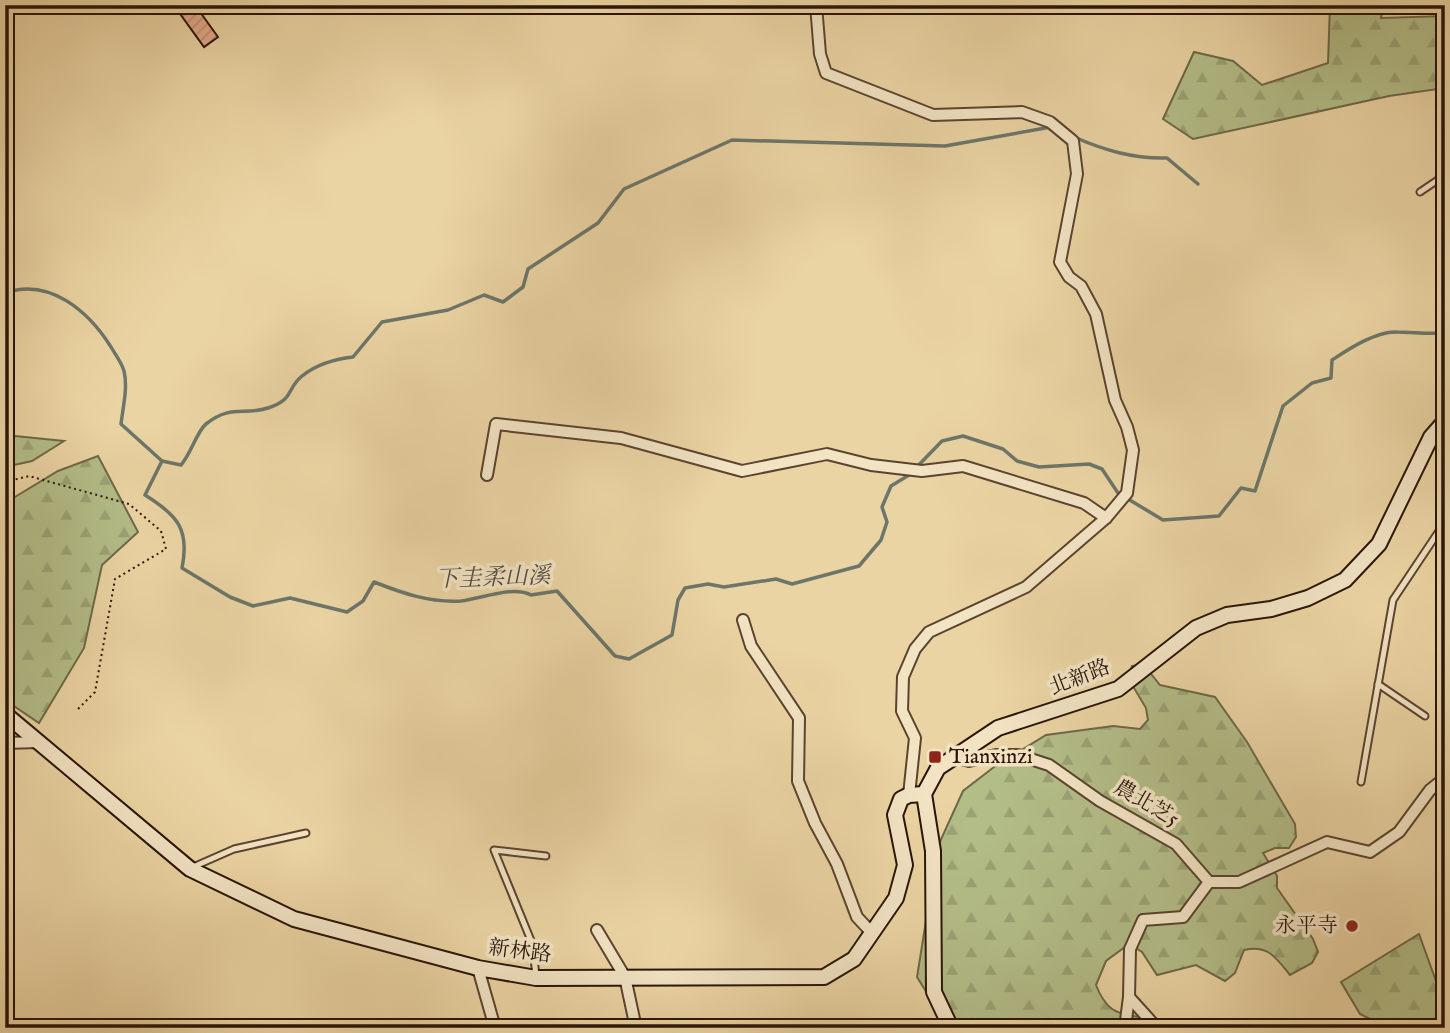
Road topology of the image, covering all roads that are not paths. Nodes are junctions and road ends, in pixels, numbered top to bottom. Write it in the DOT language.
graph roads {
  1 [pos="816,5"];
  2 [pos="1445,174"];
  3 [pos="1419,192"];
  4 [pos="1445,421"];
  5 [pos="487,475"];
  6 [pos="1106,518"];
  7 [pos="1445,522"];
  8 [pos="743,620"];
  9 [pos="1378,684"];
  10 [pos="5,714"];
  11 [pos="1425,716"];
  12 [pos="39,741"];
  13 [pos="5,743"];
  14 [pos="951,756"];
  15 [pos="1445,778"];
  16 [pos="1362,782"];
  17 [pos="924,794"];
  18 [pos="909,795"];
  19 [pos="306,833"];
  20 [pos="546,856"];
  21 [pos="190,869"];
  22 [pos="1209,882"];
  23 [pos="597,930"];
  24 [pos="873,934"];
  25 [pos="478,968"];
  26 [pos="625,977"];
  27 [pos="536,978"];
  28 [pos="1129,997"];
  29 [pos="495,1028"];
  30 [pos="636,1028"];
  31 [pos="951,1028"];
  32 [pos="1125,1028"];
  33 [pos="1157,1028"];
  1 -- 6 [label="street"];
  2 -- 3 [label="lane"];
  4 -- 14 [label="street, 北新路"];
  5 -- 6 [label="street"];
  6 -- 18 [label="street"];
  7 -- 9 [label="lane"];
  8 -- 24 [label="street"];
  9 -- 11 [label="lane"];
  9 -- 16 [label="lane"];
  10 -- 12 [label="street, 新林路"];
  12 -- 13 [label="street"];
  12 -- 21 [label="street, 新林路"];
  14 -- 17 [label="street, 北新路"];
  14 -- 22 [label="street, 農北芝5"];
  15 -- 22 [label="street"];
  17 -- 18 [label="street"];
  17 -- 31 [label="street"];
  18 -- 24 [label="street, 新林路"];
  19 -- 21 [label="lane"];
  20 -- 27 [label="lane"];
  21 -- 25 [label="street, 新林路"];
  22 -- 28 [label="street"];
  23 -- 26 [label="street"];
  24 -- 26 [label="street, 新林路"];
  25 -- 27 [label="street, 新林路"];
  25 -- 29 [label="street"];
  26 -- 27 [label="street, 新林路"];
  26 -- 30 [label="street"];
  28 -- 32 [label="street"];
  28 -- 33 [label="street"];
}
